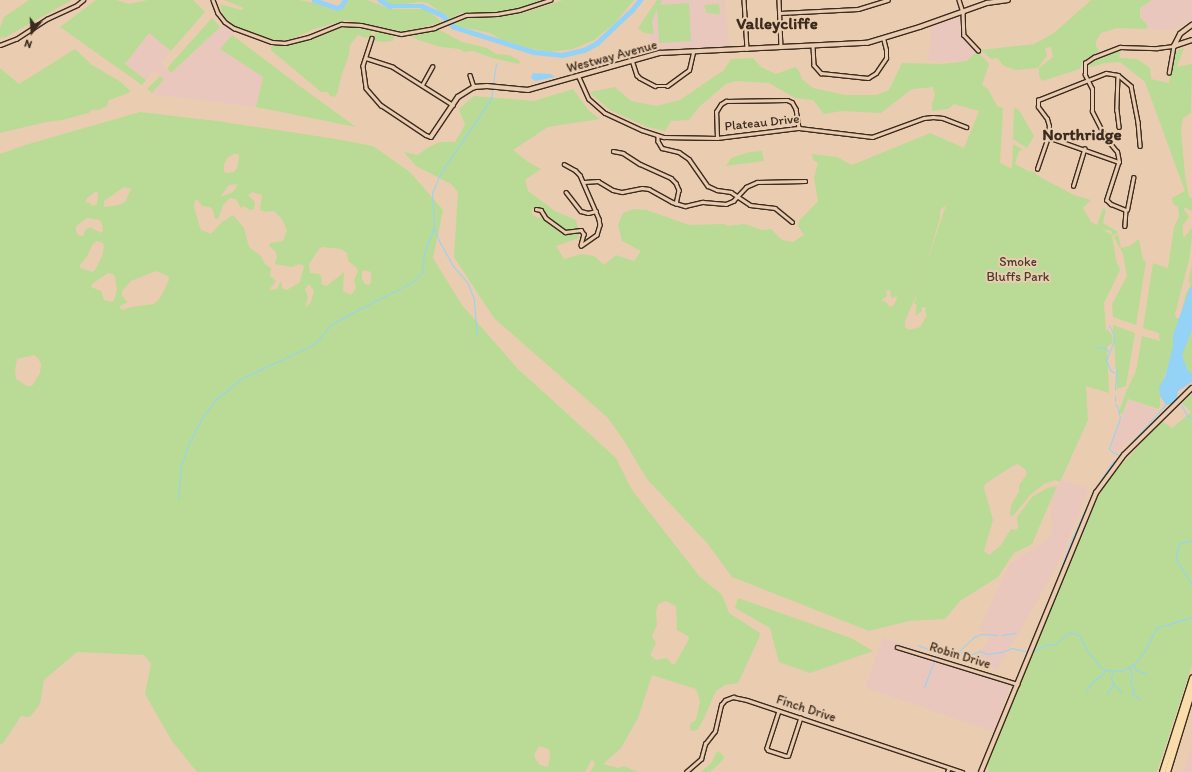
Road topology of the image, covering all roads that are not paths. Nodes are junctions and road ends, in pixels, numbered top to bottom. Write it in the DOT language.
graph roads {
  1 [pos="83,0"];
  2 [pos="213,0"];
  3 [pos="550,0"];
  4 [pos="744,0"];
  5 [pos="779,0"];
  6 [pos="888,0"];
  7 [pos="959,0"];
  8 [pos="1008,0"];
  9 [pos="963,12"];
  10 [pos="780,14"];
  11 [pos="1192,25"];
  12 [pos="372,38"];
  13 [pos="883,38"];
  14 [pos="1192,40"];
  15 [pos="0,45"];
  16 [pos="813,46"];
  17 [pos="1174,46"];
  18 [pos="781,48"];
  19 [pos="747,50"];
  20 [pos="978,50"];
  21 [pos="693,52"];
  22 [pos="366,58"];
  23 [pos="632,60"];
  24 [pos="432,67"];
  25 [pos="1169,73"];
  26 [pos="470,75"];
  27 [pos="1118,75"];
  28 [pos="579,77"];
  29 [pos="1088,81"];
  30 [pos="422,85"];
  31 [pos="474,87"];
  32 [pos="453,105"];
  33 [pos="966,126"];
  34 [pos="1119,127"];
  35 [pos="799,128"];
  36 [pos="431,136"];
  37 [pos="658,136"];
  38 [pos="1048,137"];
  39 [pos="717,138"];
  40 [pos="1140,146"];
  41 [pos="1084,149"];
  42 [pos="613,151"];
  43 [pos="1119,162"];
  44 [pos="564,164"];
  45 [pos="1037,169"];
  46 [pos="1133,178"];
  47 [pos="805,181"];
  48 [pos="584,182"];
  49 [pos="1072,186"];
  50 [pos="566,192"];
  51 [pos="737,196"];
  52 [pos="676,204"];
  53 [pos="536,209"];
  54 [pos="1126,210"];
  55 [pos="596,211"];
  56 [pos="792,222"];
  57 [pos="1125,226"];
  58 [pos="1192,388"];
  59 [pos="897,647"];
  60 [pos="1192,678"];
  61 [pos="1017,684"];
  62 [pos="1192,690"];
  63 [pos="779,711"];
  64 [pos="800,718"];
  65 [pos="949,768"];
  66 [pos="686,772"];
  67 [pos="947,772"];
  68 [pos="962,772"];
  69 [pos="981,772"];
  70 [pos="1162,772"];
  71 [pos="1167,772"];
  1 -- 15 [label="street"];
  2 -- 3 [label="street"];
  4 -- 19 [label="street"];
  5 -- 10 [label="street"];
  6 -- 10 [label="street"];
  7 -- 9 [label="street"];
  8 -- 9 [label="street, Westway Avenue"];
  9 -- 13 [label="street, Westway Avenue"];
  9 -- 20 [label="street"];
  10 -- 18 [label="street"];
  11 -- 17 [label="street"];
  12 -- 22 [label="street"];
  13 -- 16 [label="street, Westway Avenue"];
  13 -- 16 [label="street"];
  14 -- 17 [label="street"];
  16 -- 18 [label="street, Westway Avenue"];
  17 -- 25 [label="street"];
  17 -- 29 [label="street"];
  18 -- 19 [label="street, Westway Avenue"];
  19 -- 21 [label="street, Westway Avenue"];
  21 -- 23 [label="street, Westway Avenue"];
  21 -- 23 [label="street"];
  22 -- 30 [label="street"];
  22 -- 36 [label="street"];
  23 -- 28 [label="street, Westway Avenue"];
  24 -- 30 [label="street"];
  26 -- 31 [label="street"];
  27 -- 29 [label="street"];
  27 -- 34 [label="street"];
  27 -- 40 [label="street"];
  28 -- 31 [label="street, Westway Avenue"];
  28 -- 37 [label="street, Plateau Drive"];
  29 -- 38 [label="street"];
  29 -- 43 [label="street"];
  30 -- 32 [label="street"];
  31 -- 32 [label="street"];
  32 -- 36 [label="street"];
  33 -- 35 [label="street, Plateau Drive"];
  35 -- 39 [label="street, Plateau Drive"];
  35 -- 39 [label="street"];
  37 -- 39 [label="street, Plateau Drive"];
  37 -- 51 [label="street"];
  38 -- 41 [label="street"];
  38 -- 45 [label="street"];
  41 -- 43 [label="street"];
  41 -- 49 [label="street"];
  42 -- 52 [label="street"];
  43 -- 54 [label="street"];
  44 -- 48 [label="street"];
  46 -- 54 [label="street"];
  47 -- 51 [label="street"];
  48 -- 52 [label="street"];
  48 -- 55 [label="street"];
  50 -- 55 [label="street"];
  51 -- 52 [label="street"];
  51 -- 56 [label="street"];
  53 -- 55 [label="street"];
  54 -- 57 [label="street"];
  58 -- 61 [label="street"];
  59 -- 61 [label="street, Robin Drive"];
  60 -- 70 [label="highway"];
  61 -- 69 [label="street"];
  62 -- 71 [label="highway"];
  63 -- 64 [label="street, Finch Drive"];
  63 -- 64 [label="street"];
  63 -- 66 [label="street, Finch Drive"];
  64 -- 65 [label="street, Finch Drive"];
  65 -- 67 [label="street"];
  65 -- 68 [label="street, Finch Drive"];
}
